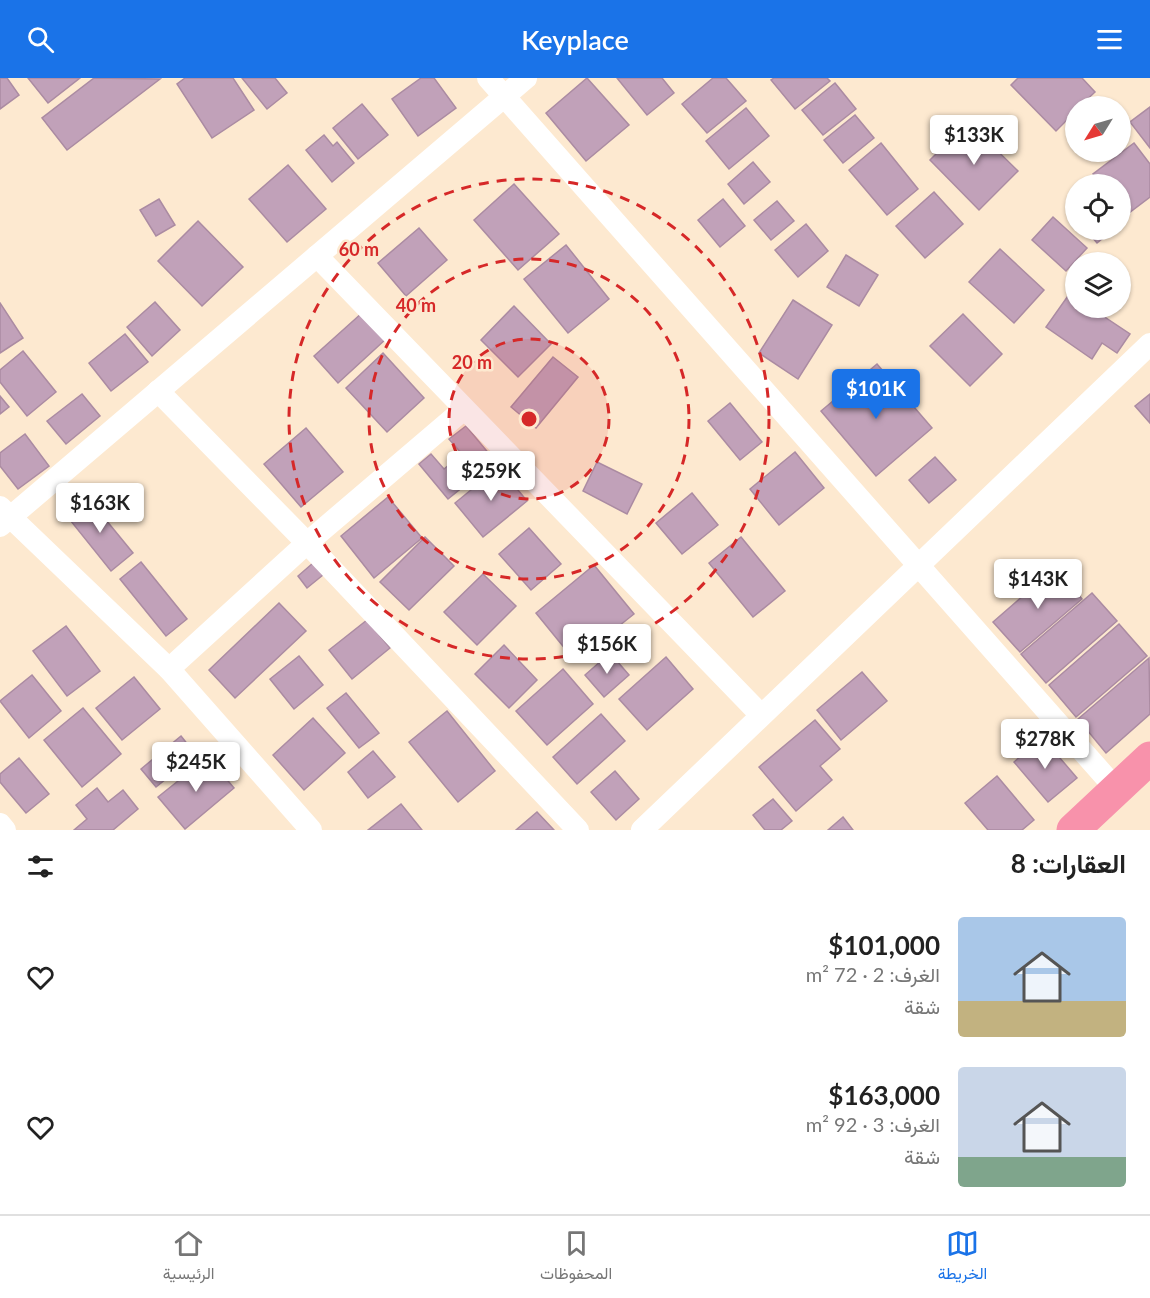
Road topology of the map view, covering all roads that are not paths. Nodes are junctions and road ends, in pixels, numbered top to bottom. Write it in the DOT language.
graph roads {
  1 [pos="488,78"];
  2 [pos="526,78"];
  3 [pos="504,97"];
  4 [pos="317,256"];
  5 [pos="1150,344"];
  6 [pos="158,391"];
  7 [pos="464,409"];
  8 [pos="3,517"];
  9 [pos="307,543"];
  10 [pos="917,566"];
  11 [pos="170,669"];
  12 [pos="761,715"];
  13 [pos="1150,758"];
  14 [pos="1116,789"];
  15 [pos="0,824"];
  16 [pos="5,830"];
  17 [pos="311,830"];
  18 [pos="578,830"];
  19 [pos="642,830"];
  20 [pos="1073,830"];
  1 -- 3 [label="street"];
  2 -- 3 [label="street"];
  3 -- 4 [label="street"];
  3 -- 10 [label="street"];
  4 -- 6 [label="street"];
  4 -- 7 [label="street"];
  5 -- 10 [label="street"];
  6 -- 8 [label="street"];
  6 -- 9 [label="street"];
  7 -- 9 [label="street"];
  7 -- 12 [label="street"];
  8 -- 11 [label="street"];
  9 -- 11 [label="street"];
  9 -- 18 [label="street"];
  10 -- 12 [label="street"];
  10 -- 14 [label="street"];
  11 -- 17 [label="street"];
  12 -- 19 [label="street"];
  13 -- 14 [label="highway"];
  14 -- 20 [label="highway"];
  15 -- 16 [label="street"];
}
